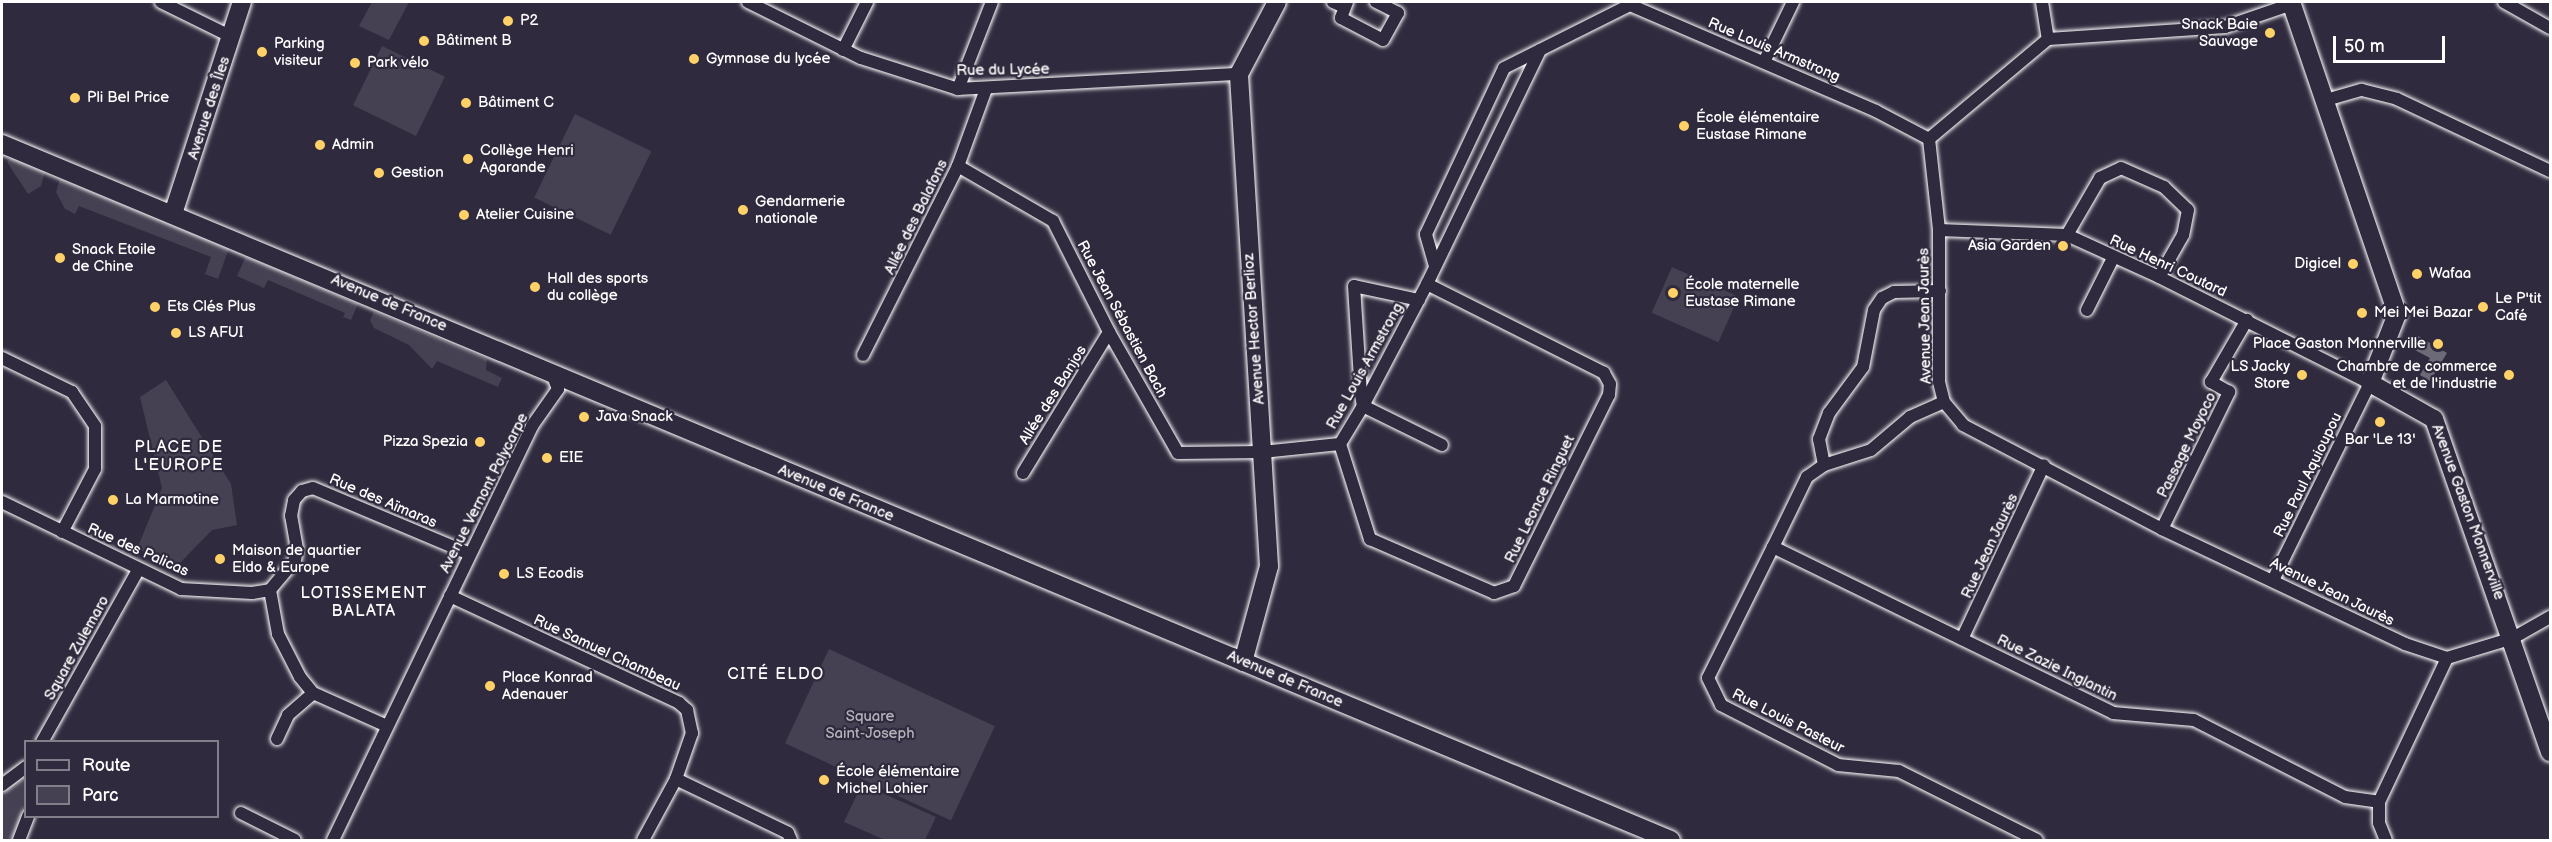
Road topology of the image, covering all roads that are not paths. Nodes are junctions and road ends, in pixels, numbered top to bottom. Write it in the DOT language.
graph roads {
  1 [pos="161,2"];
  2 [pos="242,2"];
  3 [pos="748,2"];
  4 [pos="867,2"];
  5 [pos="992,2"];
  6 [pos="1277,2"];
  7 [pos="1376,2"];
  8 [pos="1793,2"];
  9 [pos="2042,2"];
  10 [pos="2504,2"];
  11 [pos="1341,3"];
  12 [pos="1629,3"];
  13 [pos="2291,3"];
  14 [pos="2550,28"];
  15 [pos="232,37"];
  16 [pos="2048,39"];
  17 [pos="843,50"];
  18 [pos="1540,50"];
  19 [pos="1764,62"];
  20 [pos="1239,74"];
  21 [pos="958,89"];
  22 [pos="987,89"];
  23 [pos="2326,100"];
  24 [pos="1929,139"];
  25 [pos="2,144"];
  26 [pos="958,166"];
  27 [pos="2550,171"];
  28 [pos="173,214"];
  29 [pos="1939,230"];
  30 [pos="2067,235"];
  31 [pos="2113,258"];
  32 [pos="1435,266"];
  33 [pos="2159,276"];
  34 [pos="1427,284"];
  35 [pos="1940,291"];
  36 [pos="1419,300"];
  37 [pos="2087,310"];
  38 [pos="2247,320"];
  39 [pos="1109,332"];
  40 [pos="863,355"];
  41 [pos="2,358"];
  42 [pos="2370,383"];
  43 [pos="566,385"];
  44 [pos="1944,402"];
  45 [pos="1364,406"];
  46 [pos="1340,444"];
  47 [pos="1442,446"];
  48 [pos="1262,452"];
  49 [pos="1824,465"];
  50 [pos="2044,465"];
  51 [pos="1023,473"];
  52 [pos="2,502"];
  53 [pos="2163,529"];
  54 [pos="62,532"];
  55 [pos="1773,547"];
  56 [pos="470,554"];
  57 [pos="138,570"];
  58 [pos="2273,580"];
  59 [pos="270,590"];
  60 [pos="450,596"];
  61 [pos="2550,617"];
  62 [pos="2514,638"];
  63 [pos="1962,639"];
  64 [pos="2447,658"];
  65 [pos="1243,662"];
  66 [pos="313,693"];
  67 [pos="387,726"];
  68 [pos="277,739"];
  69 [pos="43,740"];
  70 [pos="2550,752"];
  71 [pos="24,768"];
  72 [pos="676,780"];
  73 [pos="2,785"];
  74 [pos="2379,802"];
  75 [pos="241,813"];
  76 [pos="27,818"];
  77 [pos="19,840"];
  78 [pos="295,840"];
  79 [pos="333,840"];
  80 [pos="644,840"];
  81 [pos="791,840"];
  82 [pos="1671,840"];
  83 [pos="2037,840"];
  84 [pos="2386,840"];
  1 -- 15 [label="street"];
  2 -- 15 [label="main road, Avenue des Îles"];
  3 -- 17 [label="street, Rue du Lycée"];
  4 -- 17 [label="street"];
  5 -- 21 [label="street"];
  6 -- 20 [label="main road"];
  7 -- 11 [label="street"];
  8 -- 19 [label="street"];
  9 -- 16 [label="street"];
  10 -- 14 [label="street"];
  12 -- 18 [label="street, Rue Louis Armstrong"];
  12 -- 19 [label="street, Rue Louis Armstrong"];
  13 -- 16 [label="street"];
  13 -- 23 [label="main road"];
  15 -- 28 [label="main road, Avenue des Îles"];
  16 -- 24 [label="street"];
  17 -- 21 [label="street, Rue du Lycée"];
  18 -- 32 [label="street, Rue Louis Armstrong"];
  18 -- 32 [label="street, Rue Louis Armstrong"];
  19 -- 24 [label="street, Rue Louis Armstrong"];
  20 -- 22 [label="street, Rue du Lycée"];
  20 -- 48 [label="main road, Avenue Hector Berlioz"];
  21 -- 22 [label="street, Rue du Lycée"];
  22 -- 26 [label="street, Allée des Balafons"];
  23 -- 27 [label="street"];
  23 -- 42 [label="main road"];
  24 -- 29 [label="street, Avenue Jean Jaurès"];
  25 -- 28 [label="main road, Avenue de France"];
  26 -- 39 [label="street, Rue Jean Sébastien Bach"];
  26 -- 40 [label="street, Allée des Balafons"];
  28 -- 43 [label="main road, Avenue de France"];
  29 -- 30 [label="street, Rue Henri Coutard"];
  29 -- 35 [label="street, Avenue Jean Jaurès"];
  30 -- 31 [label="street, Rue Henri Coutard"];
  30 -- 33 [label="street"];
  31 -- 33 [label="street, Rue Henri Coutard"];
  31 -- 37 [label="street"];
  32 -- 34 [label="street, Rue Louis Armstrong"];
  33 -- 38 [label="street, Rue Henri Coutard"];
  34 -- 36 [label="street, Rue Louis Armstrong"];
  34 -- 46 [label="street, Rue Leonce Ringuet"];
  35 -- 44 [label="street, Avenue Jean Jaurès"];
  35 -- 49 [label="street"];
  36 -- 45 [label="street, Rue Louis Armstrong"];
  36 -- 45 [label="street"];
  38 -- 42 [label="street, Rue Henri Coutard"];
  38 -- 53 [label="street, Passage Moyoco"];
  39 -- 48 [label="street, Rue Jean Sébastien Bach"];
  39 -- 51 [label="street, Allée des Banjos"];
  41 -- 54 [label="street"];
  42 -- 58 [label="street, Rue Paul Aquioupou"];
  42 -- 62 [label="main road, Avenue Gaston Monnerville"];
  43 -- 56 [label="street, Avenue Vernont Polycarpe"];
  43 -- 65 [label="main road, Avenue de France"];
  44 -- 49 [label="street"];
  44 -- 50 [label="street, Avenue Jean Jaurès"];
  45 -- 46 [label="street, Rue Louis Armstrong"];
  45 -- 47 [label="street"];
  46 -- 48 [label="street, Rue Louis Armstrong"];
  48 -- 65 [label="main road, Avenue Hector Berlioz"];
  49 -- 55 [label="street"];
  50 -- 53 [label="street, Avenue Jean Jaurès"];
  50 -- 63 [label="street, Rue Jean Jaurès"];
  52 -- 54 [label="street, Rue des Palicas"];
  53 -- 58 [label="street, Avenue Jean Jaurès"];
  54 -- 57 [label="street, Rue des Palicas"];
  55 -- 63 [label="street, Rue Zazie Inglantin"];
  55 -- 83 [label="street, Rue Louis Pasteur"];
  56 -- 59 [label="street, Rue des Aïmaras"];
  56 -- 60 [label="street, Avenue Vernont Polycarpe"];
  57 -- 59 [label="street, Rue des Palicas"];
  57 -- 69 [label="street, Square Zulemaro"];
  58 -- 64 [label="street, Avenue Jean Jaurès"];
  59 -- 66 [label="street"];
  60 -- 67 [label="street, Avenue Vernont Polycarpe"];
  60 -- 72 [label="street, Rue Samuel Chambeau"];
  61 -- 62 [label="street"];
  62 -- 64 [label="street"];
  62 -- 70 [label="main road, Avenue Gaston Monnerville"];
  63 -- 74 [label="street, Rue Zazie Inglantin"];
  64 -- 74 [label="street"];
  65 -- 82 [label="main road, Avenue de France"];
  66 -- 67 [label="street"];
  66 -- 68 [label="street"];
  67 -- 79 [label="street, Avenue Vernont Polycarpe"];
  71 -- 73 [label="street"];
  72 -- 80 [label="street, Rue Samuel Chambeau"];
  72 -- 81 [label="street"];
  74 -- 84 [label="street"];
  75 -- 78 [label="street"];
  76 -- 77 [label="street"];
}
